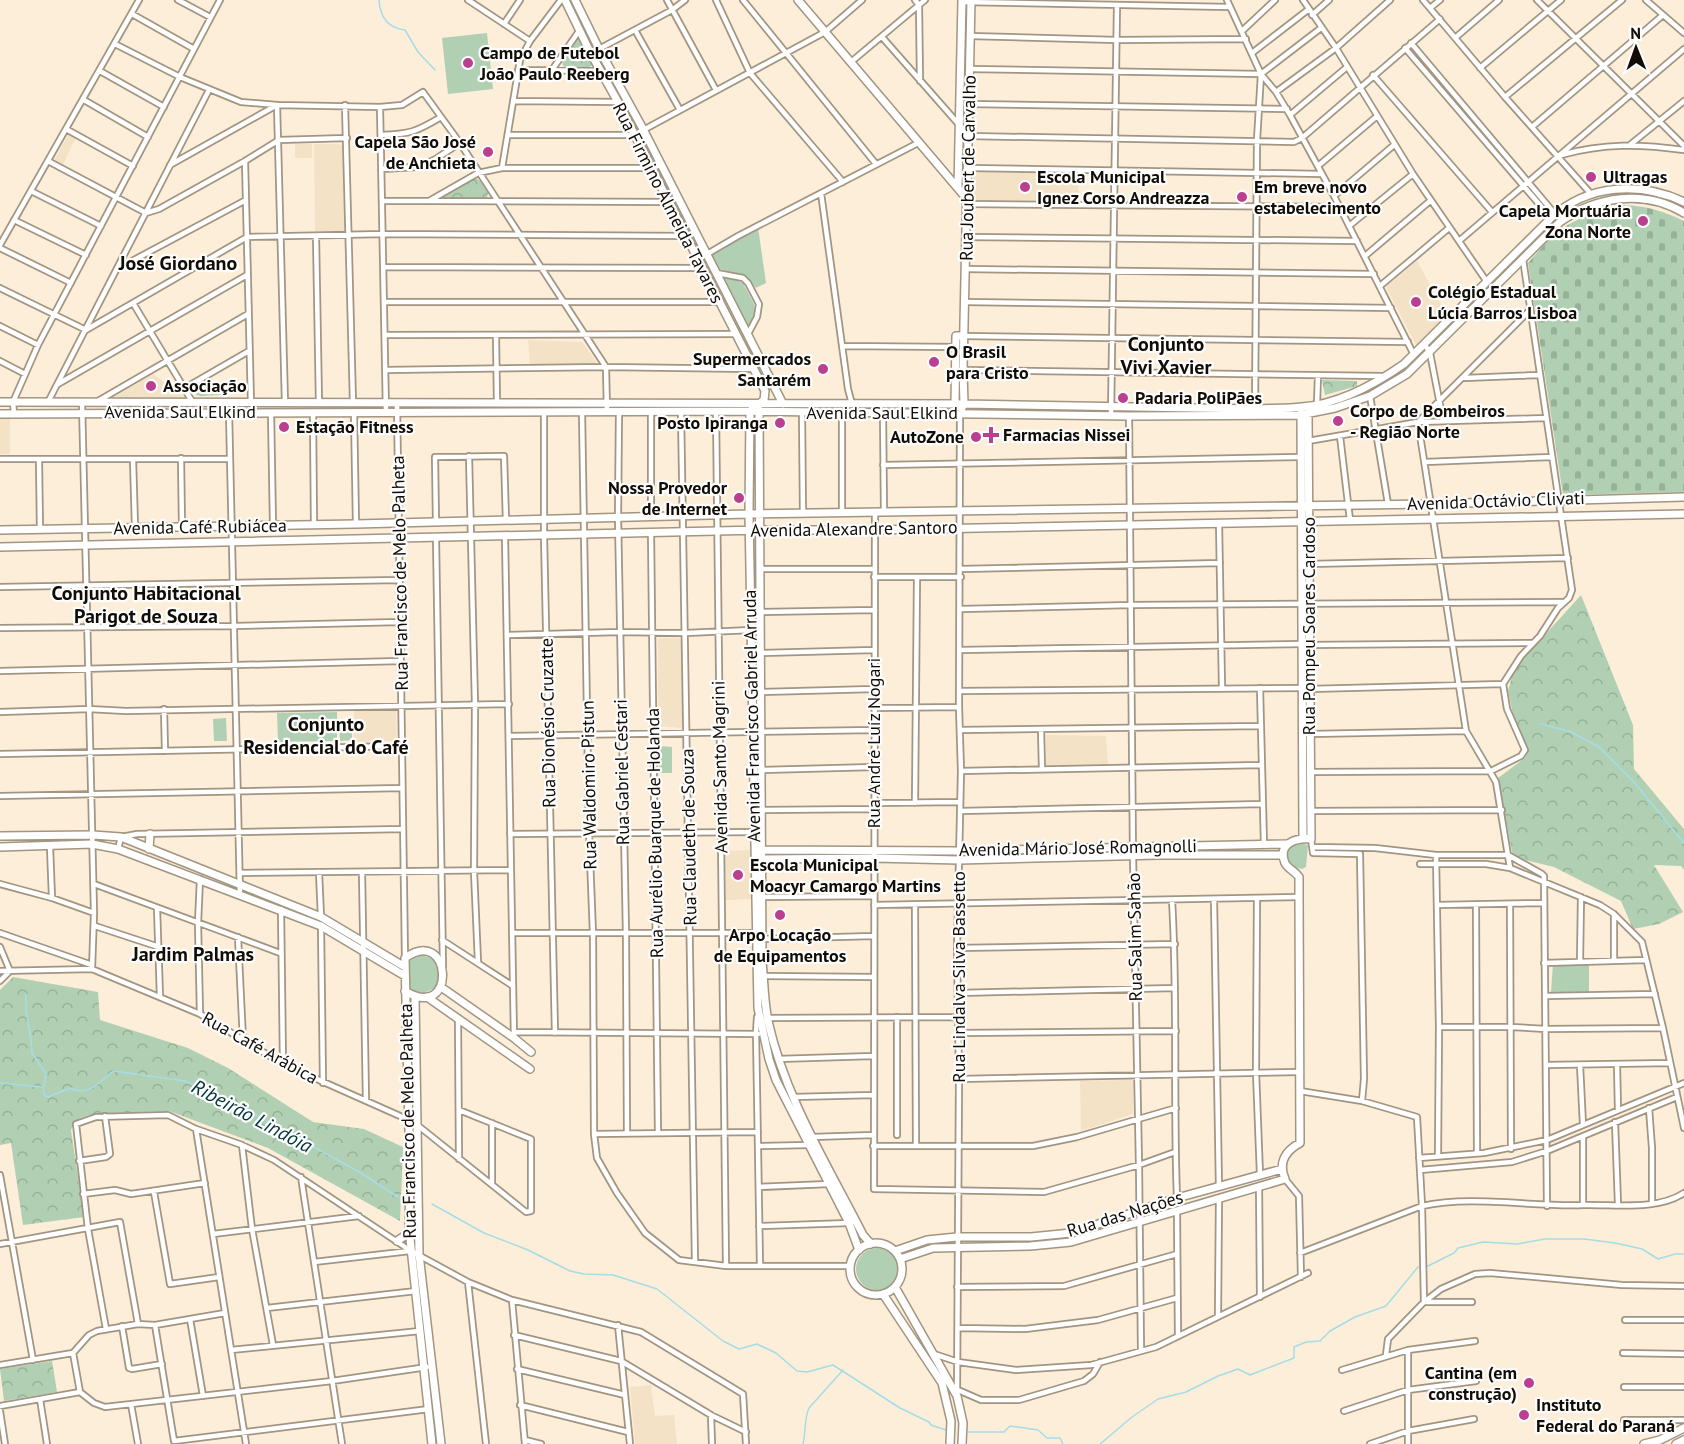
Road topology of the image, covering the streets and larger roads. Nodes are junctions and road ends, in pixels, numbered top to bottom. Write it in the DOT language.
graph roads {
  1 [pos="139,0"];
  2 [pos="178,0"];
  3 [pos="220,0"];
  4 [pos="468,0"];
  5 [pos="519,0"];
  6 [pos="563,0"];
  7 [pos="575,0"];
  8 [pos="667,0"];
  9 [pos="685,0"];
  10 [pos="716,0"];
  11 [pos="743,0"];
  12 [pos="862,0"];
  13 [pos="915,0"];
  14 [pos="925,0"];
  15 [pos="1227,0"];
  16 [pos="1235,0"];
  17 [pos="1275,0"];
  18 [pos="1303,0"];
  19 [pos="1329,0"];
  20 [pos="1390,0"];
  21 [pos="1423,0"];
  22 [pos="1440,0"];
  23 [pos="1499,0"];
  24 [pos="1537,0"];
  25 [pos="1561,0"];
  26 [pos="1622,0"];
  27 [pos="1646,0"];
  28 [pos="800,1"];
  29 [pos="962,1"];
  30 [pos="970,1"];
  31 [pos="477,2"];
  32 [pos="1089,2"];
  33 [pos="918,5"];
  34 [pos="1117,5"];
  35 [pos="1230,7"];
  36 [pos="1430,8"];
  37 [pos="1309,9"];
  38 [pos="672,10"];
  39 [pos="1548,11"];
  40 [pos="132,14"];
  41 [pos="1312,15"];
  42 [pos="1663,15"];
  43 [pos="210,17"];
  44 [pos="1440,19"];
  45 [pos="1684,23"];
  46 [pos="504,24"];
  47 [pos="1678,27"];
  48 [pos="1321,28"];
  49 [pos="635,30"];
  50 [pos="579,31"];
  51 [pos="1242,31"];
  52 [pos="825,32"];
  53 [pos="1684,33"];
  54 [pos="970,36"];
  55 [pos="882,37"];
  56 [pos="1455,38"];
  57 [pos="1246,39"];
  58 [pos="1576,39"];
  59 [pos="1117,40"];
  60 [pos="531,41"];
  61 [pos="1411,43"];
  62 [pos="115,44"];
  63 [pos="1336,48"];
  64 [pos="1405,48"];
  65 [pos="194,49"];
  66 [pos="599,49"];
  67 [pos="1684,49"];
  68 [pos="788,53"];
  69 [pos="1252,53"];
  70 [pos="851,62"];
  71 [pos="1604,67"];
  72 [pos="1347,68"];
  73 [pos="1480,68"];
  74 [pos="970,69"];
  75 [pos="518,70"];
  76 [pos="552,70"];
  77 [pos="100,71"];
  78 [pos="600,71"];
  79 [pos="750,73"];
  80 [pos="1116,73"];
  81 [pos="1261,74"];
  82 [pos="1373,75"];
  83 [pos="180,77"];
  84 [pos="920,81"];
  85 [pos="1359,88"];
  86 [pos="209,90"];
  87 [pos="716,90"];
  88 [pos="1276,92"];
  89 [pos="1631,94"];
  90 [pos="1504,97"];
  91 [pos="84,100"];
  92 [pos="513,101"];
  93 [pos="1684,101"];
  94 [pos="618,102"];
  95 [pos="969,104"];
  96 [pos="277,105"];
  97 [pos="345,105"];
  98 [pos="1116,106"];
  99 [pos="164,107"];
  100 [pos="380,107"];
  101 [pos="1287,109"];
  102 [pos="680,110"];
  103 [pos="1258,110"];
  104 [pos="1290,115"];
  105 [pos="441,117"];
  106 [pos="1376,117"];
  107 [pos="1659,122"];
  108 [pos="960,127"];
  109 [pos="1532,127"];
  110 [pos="66,129"];
  111 [pos="643,129"];
  112 [pos="381,135"];
  113 [pos="508,135"];
  114 [pos="634,135"];
  115 [pos="969,136"];
  116 [pos="148,137"];
  117 [pos="347,138"];
  118 [pos="1116,138"];
  119 [pos="1302,138"];
  120 [pos="1578,139"];
  121 [pos="279,140"];
  122 [pos="1257,140"];
  123 [pos="918,142"];
  124 [pos="460,143"];
  125 [pos="1630,144"];
  126 [pos="1394,146"];
  127 [pos="1684,146"];
  128 [pos="1584,149"];
  129 [pos="1684,150"];
  130 [pos="1558,156"];
  131 [pos="48,161"];
  132 [pos="245,161"];
  133 [pos="876,164"];
  134 [pos="170,165"];
  135 [pos="661,165"];
  136 [pos="133,166"];
  137 [pos="1318,166"];
  138 [pos="502,168"];
  139 [pos="651,168"];
  140 [pos="968,168"];
  141 [pos="382,169"];
  142 [pos="959,170"];
  143 [pos="1115,170"];
  144 [pos="478,173"];
  145 [pos="1257,173"];
  146 [pos="1322,174"];
  147 [pos="1413,174"];
  148 [pos="948,176"];
  149 [pos="843,182"];
  150 [pos="1525,184"];
  151 [pos="958,187"];
  152 [pos="31,191"];
  153 [pos="821,193"];
  154 [pos="1591,194"];
  155 [pos="1334,196"];
  156 [pos="117,197"];
  157 [pos="246,201"];
  158 [pos="383,201"];
  159 [pos="429,201"];
  160 [pos="968,201"];
  161 [pos="1430,201"];
  162 [pos="499,202"];
  163 [pos="668,202"];
  164 [pos="1684,202"];
  165 [pos="1115,205"];
  166 [pos="1257,207"];
  167 [pos="1340,207"];
  168 [pos="1577,210"];
  169 [pos="1492,212"];
  170 [pos="146,213"];
  171 [pos="1684,213"];
  172 [pos="1553,216"];
  173 [pos="14,220"];
  174 [pos="101,226"];
  175 [pos="1349,226"];
  176 [pos="1449,228"];
  177 [pos="384,234"];
  178 [pos="519,234"];
  179 [pos="282,236"];
  180 [pos="316,236"];
  181 [pos="349,236"];
  182 [pos="685,236"];
  183 [pos="247,237"];
  184 [pos="967,237"];
  185 [pos="1114,237"];
  186 [pos="1256,240"];
  187 [pos="1531,240"];
  188 [pos="1357,241"];
  189 [pos="1459,241"];
  190 [pos="0,246"];
  191 [pos="86,255"];
  192 [pos="707,255"];
  193 [pos="1365,256"];
  194 [pos="1522,259"];
  195 [pos="698,260"];
  196 [pos="384,267"];
  197 [pos="541,267"];
  198 [pos="701,268"];
  199 [pos="117,269"];
  200 [pos="966,269"];
  201 [pos="1114,271"];
  202 [pos="717,273"];
  203 [pos="247,274"];
  204 [pos="1256,274"];
  205 [pos="1374,274"];
  206 [pos="1487,282"];
  207 [pos="71,283"];
  208 [pos="1380,286"];
  209 [pos="0,288"];
  210 [pos="564,301"];
  211 [pos="385,302"];
  212 [pos="719,302"];
  213 [pos="965,302"];
  214 [pos="133,303"];
  215 [pos="1114,305"];
  216 [pos="1256,307"];
  217 [pos="1391,308"];
  218 [pos="1530,310"];
  219 [pos="54,314"];
  220 [pos="248,314"];
  221 [pos="0,326"];
  222 [pos="86,330"];
  223 [pos="151,331"];
  224 [pos="735,334"];
  225 [pos="748,334"];
  226 [pos="385,335"];
  227 [pos="495,335"];
  228 [pos="586,335"];
  229 [pos="964,336"];
  230 [pos="1113,337"];
  231 [pos="1256,341"];
  232 [pos="1408,342"];
  233 [pos="38,345"];
  234 [pos="1425,345"];
  235 [pos="842,346"];
  236 [pos="959,348"];
  237 [pos="249,351"];
  238 [pos="1430,353"];
  239 [pos="1414,355"];
  240 [pos="168,360"];
  241 [pos="0,361"];
  242 [pos="606,368"];
  243 [pos="496,369"];
  244 [pos="753,369"];
  245 [pos="963,369"];
  246 [pos="386,370"];
  247 [pos="1113,372"];
  248 [pos="25,374"];
  249 [pos="1255,374"];
  250 [pos="1318,375"];
  251 [pos="1539,375"];
  252 [pos="1359,376"];
  253 [pos="1386,376"];
  254 [pos="1465,378"];
  255 [pos="58,384"];
  256 [pos="185,388"];
  257 [pos="1360,390"];
  258 [pos="1370,396"];
  259 [pos="1440,399"];
  260 [pos="1,401"];
  261 [pos="13,402"];
  262 [pos="48,402"];
  263 [pos="82,402"];
  264 [pos="96,402"];
  265 [pos="194,403"];
  266 [pos="251,403"];
  267 [pos="285,403"];
  268 [pos="319,403"];
  269 [pos="353,403"];
  270 [pos="386,403"];
  271 [pos="397,403"];
  272 [pos="497,404"];
  273 [pos="783,404"];
  274 [pos="955,404"];
  275 [pos="964,404"];
  276 [pos="1317,404"];
  277 [pos="1334,404"];
  278 [pos="852,405"];
  279 [pos="882,405"];
  280 [pos="1112,407"];
  281 [pos="530,408"];
  282 [pos="607,408"];
  283 [pos="716,408"];
  284 [pos="759,408"];
  285 [pos="681,411"];
  286 [pos="750,411"];
  287 [pos="82,412"];
  288 [pos="229,412"];
  289 [pos="271,412"];
  290 [pos="313,412"];
  291 [pos="354,412"];
  292 [pos="386,412"];
  293 [pos="398,412"];
  294 [pos="544,412"];
  295 [pos="582,412"];
  296 [pos="619,412"];
  297 [pos="651,412"];
  298 [pos="802,412"];
  299 [pos="842,413"];
  300 [pos="960,413"];
  301 [pos="1255,413"];
  302 [pos="0,414"];
  303 [pos="14,414"];
  304 [pos="883,414"];
  305 [pos="1304,415"];
  306 [pos="1111,416"];
  307 [pos="1129,416"];
  308 [pos="1546,418"];
  309 [pos="1443,420"];
  310 [pos="1418,422"];
  311 [pos="1376,429"];
  312 [pos="1340,436"];
  313 [pos="1308,441"];
  314 [pos="469,456"];
  315 [pos="1300,457"];
  316 [pos="1552,457"];
  317 [pos="182,458"];
  318 [pos="0,459"];
  319 [pos="39,459"];
  320 [pos="83,459"];
  321 [pos="133,459"];
  322 [pos="230,459"];
  323 [pos="1130,460"];
  324 [pos="1425,462"];
  325 [pos="961,464"];
  326 [pos="883,465"];
  327 [pos="1684,497"];
  328 [pos="1560,500"];
  329 [pos="1349,504"];
  330 [pos="1388,504"];
  331 [pos="1431,504"];
  332 [pos="1305,505"];
  333 [pos="1130,509"];
  334 [pos="961,512"];
  335 [pos="842,513"];
  336 [pos="874,513"];
  337 [pos="884,513"];
  338 [pos="749,514"];
  339 [pos="759,514"];
  340 [pos="803,514"];
  341 [pos="1684,514"];
  342 [pos="716,515"];
  343 [pos="682,516"];
  344 [pos="1562,516"];
  345 [pos="651,517"];
  346 [pos="585,518"];
  347 [pos="618,518"];
  348 [pos="544,519"];
  349 [pos="1434,519"];
  350 [pos="1350,520"];
  351 [pos="506,521"];
  352 [pos="1305,521"];
  353 [pos="436,522"];
  354 [pos="470,522"];
  355 [pos="400,523"];
  356 [pos="1219,523"];
  357 [pos="356,524"];
  358 [pos="314,525"];
  359 [pos="1130,525"];
  360 [pos="273,526"];
  361 [pos="135,527"];
  362 [pos="182,527"];
  363 [pos="232,527"];
  364 [pos="961,528"];
  365 [pos="85,529"];
  366 [pos="0,530"];
  367 [pos="40,530"];
  368 [pos="760,530"];
  369 [pos="874,530"];
  370 [pos="717,531"];
  371 [pos="750,531"];
  372 [pos="684,532"];
  373 [pos="651,533"];
  374 [pos="619,534"];
  375 [pos="584,535"];
  376 [pos="544,536"];
  377 [pos="470,537"];
  378 [pos="505,537"];
  379 [pos="436,538"];
  380 [pos="400,539"];
  381 [pos="232,541"];
  382 [pos="86,545"];
  383 [pos="0,547"];
  384 [pos="1569,558"];
  385 [pos="1440,560"];
  386 [pos="1220,563"];
  387 [pos="1309,564"];
  388 [pos="1130,565"];
  389 [pos="760,569"];
  390 [pos="874,569"];
  391 [pos="961,569"];
  392 [pos="874,577"];
  393 [pos="961,577"];
  394 [pos="917,578"];
  395 [pos="399,580"];
  396 [pos="233,582"];
  397 [pos="86,585"];
  398 [pos="0,587"];
  399 [pos="1447,602"];
  400 [pos="1562,602"];
  401 [pos="1220,604"];
  402 [pos="1131,605"];
  403 [pos="1305,605"];
  404 [pos="960,609"];
  405 [pos="874,610"];
  406 [pos="760,612"];
  407 [pos="399,622"];
  408 [pos="234,626"];
  409 [pos="87,627"];
  410 [pos="0,628"];
  411 [pos="751,630"];
  412 [pos="620,632"];
  413 [pos="652,633"];
  414 [pos="686,633"];
  415 [pos="718,633"];
  416 [pos="586,634"];
  417 [pos="507,635"];
  418 [pos="546,636"];
  419 [pos="1454,643"];
  420 [pos="1533,643"];
  421 [pos="1306,644"];
  422 [pos="1221,645"];
  423 [pos="1131,646"];
  424 [pos="874,650"];
  425 [pos="960,650"];
  426 [pos="760,653"];
  427 [pos="400,662"];
  428 [pos="236,666"];
  429 [pos="88,669"];
  430 [pos="0,671"];
  431 [pos="1503,684"];
  432 [pos="1460,685"];
  433 [pos="1131,688"];
  434 [pos="1222,688"];
  435 [pos="1260,688"];
  436 [pos="1306,688"];
  437 [pos="874,689"];
  438 [pos="960,691"];
  439 [pos="761,692"];
  440 [pos="475,704"];
  441 [pos="508,704"];
  442 [pos="401,705"];
  443 [pos="439,705"];
  444 [pos="959,707"];
  445 [pos="237,708"];
  446 [pos="874,708"];
  447 [pos="916,708"];
  448 [pos="89,709"];
  449 [pos="164,709"];
  450 [pos="0,712"];
  451 [pos="1260,726"];
  452 [pos="1132,728"];
  453 [pos="1041,729"];
  454 [pos="874,730"];
  455 [pos="960,730"];
  456 [pos="1466,731"];
  457 [pos="719,732"];
  458 [pos="757,732"];
  459 [pos="654,733"];
  460 [pos="688,733"];
  461 [pos="622,734"];
  462 [pos="1310,734"];
  463 [pos="548,735"];
  464 [pos="588,735"];
  465 [pos="509,736"];
  466 [pos="402,746"];
  467 [pos="237,750"];
  468 [pos="165,752"];
  469 [pos="90,753"];
  470 [pos="0,754"];
  471 [pos="1261,765"];
  472 [pos="874,767"];
  473 [pos="1042,769"];
  474 [pos="1132,769"];
  475 [pos="761,770"];
  476 [pos="961,771"];
  477 [pos="1491,771"];
  478 [pos="1311,772"];
  479 [pos="402,788"];
  480 [pos="238,791"];
  481 [pos="92,795"];
  482 [pos="0,796"];
  483 [pos="960,802"];
  484 [pos="874,803"];
  485 [pos="915,803"];
  486 [pos="1262,804"];
  487 [pos="1133,808"];
  488 [pos="874,809"];
  489 [pos="1502,810"];
  490 [pos="758,811"];
  491 [pos="960,811"];
  492 [pos="1311,811"];
  493 [pos="403,829"];
  494 [pos="655,832"];
  495 [pos="720,832"];
  496 [pos="758,832"];
  497 [pos="239,833"];
  498 [pos="589,833"];
  499 [pos="623,833"];
  500 [pos="689,833"];
  501 [pos="150,834"];
  502 [pos="510,834"];
  503 [pos="550,834"];
  504 [pos="93,835"];
  505 [pos="0,836"];
  506 [pos="121,837"];
  507 [pos="1307,839"];
  508 [pos="93,844"];
  509 [pos="1264,844"];
  510 [pos="1287,844"];
  511 [pos="0,847"];
  512 [pos="51,847"];
  513 [pos="1133,848"];
  514 [pos="118,849"];
  515 [pos="149,849"];
  516 [pos="758,849"];
  517 [pos="874,849"];
  518 [pos="1313,850"];
  519 [pos="959,851"];
  520 [pos="1283,855"];
  521 [pos="1436,855"];
  522 [pos="1508,855"];
  523 [pos="1133,856"];
  524 [pos="874,858"];
  525 [pos="762,859"];
  526 [pos="958,860"];
  527 [pos="1420,864"];
  528 [pos="1436,864"];
  529 [pos="1510,868"];
  530 [pos="511,870"];
  531 [pos="403,871"];
  532 [pos="441,871"];
  533 [pos="474,871"];
  534 [pos="320,872"];
  535 [pos="362,872"];
  536 [pos="240,873"];
  537 [pos="200,879"];
  538 [pos="0,884"];
  539 [pos="94,884"];
  540 [pos="241,884"];
  541 [pos="1544,884"];
  542 [pos="240,895"];
  543 [pos="874,896"];
  544 [pos="762,897"];
  545 [pos="1299,897"];
  546 [pos="1581,897"];
  547 [pos="52,898"];
  548 [pos="1257,898"];
  549 [pos="1172,900"];
  550 [pos="1214,900"];
  551 [pos="1135,901"];
  552 [pos="1544,903"];
  553 [pos="1510,904"];
  554 [pos="874,905"];
  555 [pos="958,905"];
  556 [pos="1437,905"];
  557 [pos="1476,905"];
  558 [pos="915,906"];
  559 [pos="157,908"];
  560 [pos="281,909"];
  561 [pos="94,913"];
  562 [pos="1614,914"];
  563 [pos="321,916"];
  564 [pos="198,923"];
  565 [pos="95,926"];
  566 [pos="321,926"];
  567 [pos="722,932"];
  568 [pos="0,933"];
  569 [pos="512,933"];
  570 [pos="690,933"];
  571 [pos="553,934"];
  572 [pos="593,934"];
  573 [pos="626,934"];
  574 [pos="656,934"];
  575 [pos="760,935"];
  576 [pos="874,936"];
  577 [pos="238,938"];
  578 [pos="442,940"];
  579 [pos="363,941"];
  580 [pos="1136,944"];
  581 [pos="1175,944"];
  582 [pos="0,947"];
  583 [pos="159,947"];
  584 [pos="957,948"];
  585 [pos="364,951"];
  586 [pos="280,953"];
  587 [pos="1646,960"];
  588 [pos="1614,961"];
  589 [pos="405,962"];
  590 [pos="478,962"];
  591 [pos="1580,962"];
  592 [pos="1544,963"];
  593 [pos="443,966"];
  594 [pos="92,967"];
  595 [pos="10,970"];
  596 [pos="0,971"];
  597 [pos="405,976"];
  598 [pos="764,976"];
  599 [pos="874,977"];
  600 [pos="0,981"];
  601 [pos="513,986"];
  602 [pos="441,987"];
  603 [pos="1137,988"];
  604 [pos="1175,988"];
  605 [pos="405,991"];
  606 [pos="958,993"];
  607 [pos="1655,994"];
  608 [pos="1545,996"];
  609 [pos="415,997"];
  610 [pos="427,997"];
  611 [pos="160,998"];
  612 [pos="200,1014"];
  613 [pos="873,1017"];
  614 [pos="897,1017"];
  615 [pos="916,1017"];
  616 [pos="959,1017"];
  617 [pos="458,1018"];
  618 [pos="486,1018"];
  619 [pos="767,1018"];
  620 [pos="1476,1026"];
  621 [pos="1439,1027"];
  622 [pos="1511,1027"];
  623 [pos="1663,1028"];
  624 [pos="1546,1029"];
  625 [pos="477,1030"];
  626 [pos="1176,1031"];
  627 [pos="1137,1032"];
  628 [pos="555,1033"];
  629 [pos="594,1033"];
  630 [pos="959,1033"];
  631 [pos="626,1034"];
  632 [pos="658,1034"];
  633 [pos="692,1034"];
  634 [pos="724,1034"];
  635 [pos="760,1034"];
  636 [pos="514,1035"];
  637 [pos="243,1040"];
  638 [pos="531,1052"];
  639 [pos="873,1056"];
  640 [pos="778,1059"];
  641 [pos="1670,1063"];
  642 [pos="283,1064"];
  643 [pos="1617,1064"];
  644 [pos="1546,1065"];
  645 [pos="1580,1065"];
  646 [pos="530,1068"];
  647 [pos="1257,1072"];
  648 [pos="1299,1072"];
  649 [pos="1215,1073"];
  650 [pos="1176,1074"];
  651 [pos="1138,1075"];
  652 [pos="959,1078"];
  653 [pos="323,1083"];
  654 [pos="1684,1083"];
  655 [pos="1674,1087"];
  656 [pos="1299,1090"];
  657 [pos="873,1095"];
  658 [pos="793,1097"];
  659 [pos="1677,1097"];
  660 [pos="366,1101"];
  661 [pos="1362,1101"];
  662 [pos="1176,1108"];
  663 [pos="1649,1108"];
  664 [pos="459,1110"];
  665 [pos="1618,1110"];
  666 [pos="105,1116"];
  667 [pos="1139,1118"];
  668 [pos="409,1120"];
  669 [pos="1615,1122"];
  670 [pos="492,1123"];
  671 [pos="418,1125"];
  672 [pos="1583,1125"];
  673 [pos="1684,1128"];
  674 [pos="196,1129"];
  675 [pos="725,1132"];
  676 [pos="758,1132"];
  677 [pos="627,1133"];
  678 [pos="658,1133"];
  679 [pos="694,1133"];
  680 [pos="594,1134"];
  681 [pos="873,1135"];
  682 [pos="897,1136"];
  683 [pos="1583,1136"];
  684 [pos="812,1137"];
  685 [pos="1547,1140"];
  686 [pos="242,1145"];
  687 [pos="809,1145"];
  688 [pos="758,1146"];
  689 [pos="873,1146"];
  690 [pos="916,1146"];
  691 [pos="958,1146"];
  692 [pos="1511,1149"];
  693 [pos="1547,1151"];
  694 [pos="1175,1152"];
  695 [pos="1477,1154"];
  696 [pos="1438,1156"];
  697 [pos="1419,1158"];
  698 [pos="459,1159"];
  699 [pos="79,1161"];
  700 [pos="1140,1165"];
  701 [pos="1282,1169"];
  702 [pos="1420,1170"];
  703 [pos="1268,1173"];
  704 [pos="0,1175"];
  705 [pos="1260,1175"];
  706 [pos="301,1177"];
  707 [pos="1285,1179"];
  708 [pos="205,1183"];
  709 [pos="1270,1183"];
  710 [pos="492,1184"];
  711 [pos="829,1184"];
  712 [pos="1259,1186"];
  713 [pos="759,1187"];
  714 [pos="1219,1187"];
  715 [pos="154,1192"];
  716 [pos="958,1192"];
  717 [pos="1684,1193"];
  718 [pos="83,1194"];
  719 [pos="1177,1198"];
  720 [pos="1219,1198"];
  721 [pos="1618,1204"];
  722 [pos="1652,1204"];
  723 [pos="1583,1205"];
  724 [pos="1422,1206"];
  725 [pos="1547,1206"];
  726 [pos="1139,1210"];
  727 [pos="1176,1211"];
  728 [pos="358,1216"];
  729 [pos="1139,1222"];
  730 [pos="308,1223"];
  731 [pos="849,1223"];
  732 [pos="759,1226"];
  733 [pos="88,1229"];
  734 [pos="252,1229"];
  735 [pos="409,1229"];
  736 [pos="213,1234"];
  737 [pos="957,1237"];
  738 [pos="397,1241"];
  739 [pos="12,1242"];
  740 [pos="0,1244"];
  741 [pos="871,1244"];
  742 [pos="957,1246"];
  743 [pos="859,1250"];
  744 [pos="411,1251"];
  745 [pos="895,1251"];
  746 [pos="395,1253"];
  747 [pos="1300,1253"];
  748 [pos="419,1254"];
  749 [pos="1177,1254"];
  750 [pos="900,1259"];
  751 [pos="314,1262"];
  752 [pos="695,1262"];
  753 [pos="1140,1264"];
  754 [pos="726,1266"];
  755 [pos="760,1266"];
  756 [pos="851,1266"];
  757 [pos="1308,1274"];
  758 [pos="219,1277"];
  759 [pos="1301,1277"];
  760 [pos="468,1282"];
  761 [pos="1684,1286"];
  762 [pos="896,1287"];
  763 [pos="957,1287"];
  764 [pos="416,1291"];
  765 [pos="883,1294"];
  766 [pos="1260,1297"];
  767 [pos="1177,1298"];
  768 [pos="512,1300"];
  769 [pos="320,1302"];
  770 [pos="1424,1302"];
  771 [pos="1472,1302"];
  772 [pos="267,1308"];
  773 [pos="1140,1308"];
  774 [pos="225,1313"];
  775 [pos="1218,1316"];
  776 [pos="190,1319"];
  777 [pos="1625,1320"];
  778 [pos="1684,1320"];
  779 [pos="138,1324"];
  780 [pos="155,1325"];
  781 [pos="618,1325"];
  782 [pos="122,1326"];
  783 [pos="958,1328"];
  784 [pos="106,1329"];
  785 [pos="420,1330"];
  786 [pos="514,1335"];
  787 [pos="1178,1335"];
  788 [pos="326,1339"];
  789 [pos="1475,1341"];
  790 [pos="273,1345"];
  791 [pos="231,1350"];
  792 [pos="1141,1350"];
  793 [pos="1408,1350"];
  794 [pos="73,1353"];
  795 [pos="1623,1353"];
  796 [pos="934,1354"];
  797 [pos="1684,1354"];
  798 [pos="1386,1355"];
  799 [pos="33,1360"];
  800 [pos="621,1361"];
  801 [pos="958,1362"];
  802 [pos="1100,1362"];
  803 [pos="162,1364"];
  804 [pos="0,1365"];
  805 [pos="429,1367"];
  806 [pos="517,1369"];
  807 [pos="1342,1370"];
  808 [pos="332,1381"];
  809 [pos="1476,1381"];
  810 [pos="1624,1387"];
  811 [pos="1684,1387"];
  812 [pos="1408,1390"];
  813 [pos="80,1392"];
  814 [pos="238,1392"];
  815 [pos="957,1393"];
  816 [pos="625,1395"];
  817 [pos="203,1396"];
  818 [pos="40,1399"];
  819 [pos="167,1401"];
  820 [pos="96,1404"];
  821 [pos="131,1404"];
  822 [pos="520,1405"];
  823 [pos="0,1406"];
  824 [pos="93,1409"];
  825 [pos="429,1409"];
  826 [pos="0,1411"];
  827 [pos="1344,1411"];
  828 [pos="711,1415"];
  829 [pos="1474,1419"];
  830 [pos="338,1420"];
  831 [pos="1624,1420"];
  832 [pos="1684,1420"];
  833 [pos="1684,1428"];
  834 [pos="1408,1431"];
  835 [pos="244,1432"];
  836 [pos="628,1432"];
  837 [pos="746,1432"];
  838 [pos="1684,1440"];
  839 [pos="174,1442"];
  840 [pos="525,1442"];
  841 [pos="4,1444"];
  842 [pos="47,1444"];
  843 [pos="138,1444"];
  844 [pos="246,1444"];
  845 [pos="342,1444"];
  846 [pos="432,1444"];
  847 [pos="441,1444"];
  848 [pos="486,1444"];
  849 [pos="541,1444"];
  850 [pos="630,1444"];
  851 [pos="712,1444"];
  852 [pos="746,1444"];
  853 [pos="950,1444"];
  854 [pos="962,1444"];
  855 [pos="1370,1444"];
  856 [pos="1408,1444"];
  857 [pos="1644,1444"];
  858 [pos="1676,1444"];
  1 -- 40 [label="street"];
  2 -- 43 [label="street"];
  3 -- 43 [label="street"];
  4 -- 31 [label="street"];
  5 -- 46 [label="street"];
  6 -- 50 [label="street, Rua Firmino Almeida Tavares"];
  6 -- 60 [label="street"];
  7 -- 66 [label="street, Rua Firmino Almeida Tavares"];
  8 -- 38 [label="street"];
  9 -- 38 [label="street"];
  10 -- 79 [label="street"];
  11 -- 68 [label="street"];
  12 -- 52 [label="street"];
  13 -- 33 [label="street"];
  14 -- 33 [label="street"];
  15 -- 35 [label="street"];
  16 -- 35 [label="street"];
  17 -- 51 [label="street"];
  18 -- 37 [label="street"];
  19 -- 41 [label="street"];
  20 -- 63 [label="street"];
  21 -- 36 [label="street"];
  22 -- 36 [label="street"];
  23 -- 56 [label="street"];
  24 -- 39 [label="street"];
  25 -- 39 [label="street"];
  26 -- 58 [label="street"];
  27 -- 42 [label="street"];
  28 -- 52 [label="street"];
  29 -- 30 [label="street"];
  29 -- 108 [label="street, Rua Joubert de Carvalho"];
  30 -- 32 [label="street"];
  30 -- 54 [label="street, Rua Joubert de Carvalho"];
  31 -- 46 [label="street"];
  32 -- 34 [label="street"];
  33 -- 55 [label="street"];
  33 -- 84 [label="street"];
  34 -- 35 [label="street"];
  34 -- 59 [label="street"];
  35 -- 51 [label="street"];
  36 -- 44 [label="street"];
  37 -- 41 [label="street"];
  37 -- 69 [label="street"];
  38 -- 49 [label="street"];
  38 -- 87 [label="street"];
  39 -- 58 [label="street"];
  39 -- 73 [label="street"];
  40 -- 62 [label="street"];
  40 -- 65 [label="street"];
  41 -- 48 [label="street"];
  42 -- 47 [label="street"];
  42 -- 71 [label="street"];
  43 -- 65 [label="street"];
  44 -- 56 [label="street"];
  44 -- 61 [label="street"];
  45 -- 47 [label="street"];
  46 -- 60 [label="street"];
  47 -- 53 [label="street"];
  48 -- 63 [label="street"];
  48 -- 81 [label="street"];
  49 -- 66 [label="street"];
  49 -- 102 [label="street"];
  50 -- 76 [label="street"];
  50 -- 78 [label="street, Rua Firmino Almeida Tavares"];
  51 -- 57 [label="street"];
  52 -- 68 [label="street"];
  52 -- 70 [label="street"];
  54 -- 59 [label="street"];
  54 -- 74 [label="street, Rua Joubert de Carvalho"];
  55 -- 70 [label="street"];
  55 -- 84 [label="street"];
  56 -- 73 [label="street"];
  57 -- 59 [label="street"];
  57 -- 69 [label="street"];
  58 -- 71 [label="street"];
  58 -- 90 [label="street"];
  59 -- 80 [label="street"];
  60 -- 75 [label="street"];
  61 -- 64 [label="street"];
  61 -- 150 [label="street"];
  62 -- 77 [label="street"];
  62 -- 83 [label="street"];
  63 -- 72 [label="street"];
  63 -- 88 [label="street"];
  64 -- 82 [label="street"];
  64 -- 150 [label="street"];
  65 -- 83 [label="street"];
  66 -- 111 [label="street, Rua Firmino Almeida Tavares"];
  67 -- 89 [label="street"];
  68 -- 79 [label="street"];
  68 -- 133 [label="street"];
  69 -- 81 [label="street"];
  70 -- 123 [label="street"];
  71 -- 89 [label="street"];
  71 -- 109 [label="street"];
  72 -- 85 [label="street"];
  72 -- 104 [label="street"];
  73 -- 90 [label="street"];
  74 -- 80 [label="street"];
  74 -- 95 [label="street, Rua Joubert de Carvalho"];
  75 -- 76 [label="street"];
  75 -- 92 [label="street"];
  76 -- 78 [label="street"];
  77 -- 91 [label="street"];
  77 -- 99 [label="street"];
  78 -- 94 [label="street, Rua Firmino Almeida Tavares"];
  79 -- 87 [label="street"];
  79 -- 149 [label="street"];
  80 -- 81 [label="street"];
  80 -- 98 [label="street"];
  81 -- 88 [label="street"];
  81 -- 103 [label="street"];
  82 -- 85 [label="street"];
  82 -- 169 [label="street"];
  83 -- 86 [label="street"];
  83 -- 99 [label="street"];
  84 -- 108 [label="street"];
  85 -- 106 [label="street"];
  85 -- 119 [label="street"];
  86 -- 96 [label="street"];
  86 -- 134 [label="street"];
  87 -- 102 [label="street"];
  88 -- 101 [label="street"];
  89 -- 107 [label="street"];
  89 -- 120 [label="street"];
  90 -- 109 [label="street"];
  91 -- 110 [label="street"];
  91 -- 116 [label="street"];
  92 -- 94 [label="street"];
  92 -- 113 [label="street"];
  93 -- 107 [label="street"];
  94 -- 114 [label="street, Rua Firmino Almeida Tavares"];
  95 -- 98 [label="street"];
  95 -- 115 [label="street, Rua Joubert de Carvalho"];
  96 -- 97 [label="street"];
  96 -- 121 [label="street"];
  96 -- 134 [label="street"];
  97 -- 100 [label="street"];
  97 -- 117 [label="street"];
  98 -- 103 [label="street"];
  98 -- 118 [label="street"];
  99 -- 116 [label="street"];
  100 -- 105 [label="street"];
  100 -- 112 [label="street"];
  101 -- 103 [label="street"];
  101 -- 104 [label="street"];
  102 -- 111 [label="street"];
  103 -- 122 [label="street"];
  104 -- 119 [label="street"];
  105 -- 112 [label="street"];
  105 -- 124 [label="street"];
  106 -- 126 [label="street"];
  106 -- 137 [label="street"];
  107 -- 125 [label="street"];
  107 -- 127 [label="street"];
  108 -- 115 [label="street"];
  108 -- 142 [label="street, Rua Joubert de Carvalho"];
  109 -- 130 [label="street"];
  110 -- 131 [label="street"];
  110 -- 136 [label="street"];
  111 -- 114 [label="street"];
  111 -- 135 [label="street, Rua Firmino Almeida Tavares"];
  112 -- 141 [label="street"];
  113 -- 114 [label="street"];
  113 -- 138 [label="street"];
  114 -- 139 [label="street, Rua Firmino Almeida Tavares"];
  115 -- 118 [label="street"];
  115 -- 140 [label="street, Rua Joubert de Carvalho"];
  116 -- 136 [label="street"];
  117 -- 121 [label="street"];
  117 -- 181 [label="street"];
  118 -- 122 [label="street"];
  118 -- 143 [label="street"];
  119 -- 122 [label="street"];
  119 -- 137 [label="street"];
  120 -- 128 [label="street"];
  120 -- 130 [label="street"];
  121 -- 132 [label="street"];
  121 -- 179 [label="street"];
  122 -- 145 [label="street"];
  123 -- 133 [label="street"];
  123 -- 148 [label="street"];
  124 -- 141 [label="street"];
  124 -- 144 [label="street"];
  125 -- 128 [label="street"];
  125 -- 129 [label="street"];
  126 -- 147 [label="street"];
  126 -- 155 [label="street"];
  128 -- 130 [label="street"];
  130 -- 150 [label="street"];
  130 -- 154 [label="street"];
  131 -- 152 [label="street"];
  131 -- 156 [label="street"];
  132 -- 157 [label="street"];
  132 -- 170 [label="street"];
  133 -- 149 [label="street"];
  134 -- 170 [label="street"];
  135 -- 139 [label="street"];
  135 -- 192 [label="street, Rua Firmino Almeida Tavares"];
  136 -- 156 [label="street"];
  137 -- 146 [label="street"];
  138 -- 139 [label="street"];
  138 -- 144 [label="street"];
  139 -- 163 [label="street, Rua Firmino Almeida Tavares"];
  140 -- 143 [label="street"];
  140 -- 160 [label="street, Rua Joubert de Carvalho"];
  141 -- 158 [label="street"];
  142 -- 148 [label="street"];
  142 -- 151 [label="street, Rua Joubert de Carvalho"];
  143 -- 145 [label="street"];
  143 -- 165 [label="street"];
  144 -- 159 [label="street"];
  144 -- 162 [label="street"];
  145 -- 146 [label="street"];
  145 -- 166 [label="street"];
  146 -- 155 [label="street"];
  147 -- 161 [label="street"];
  147 -- 175 [label="street"];
  148 -- 151 [label="street"];
  149 -- 153 [label="street"];
  150 -- 169 [label="street"];
  150 -- 172 [label="street"];
  151 -- 160 [label="street"];
  152 -- 173 [label="street"];
  152 -- 174 [label="street"];
  153 -- 192 [label="street"];
  153 -- 235 [label="street"];
  154 -- 164 [label="street, Avenida Saul Elkind"];
  154 -- 168 [label="street"];
  154 -- 172 [label="street, Avenida Saul Elkind"];
  155 -- 167 [label="street"];
  156 -- 170 [label="street"];
  156 -- 174 [label="street"];
  157 -- 183 [label="street"];
  157 -- 199 [label="street"];
  158 -- 159 [label="street"];
  158 -- 177 [label="street"];
  159 -- 162 [label="street"];
  160 -- 165 [label="street"];
  160 -- 184 [label="street, Rua Joubert de Carvalho"];
  161 -- 176 [label="street"];
  161 -- 193 [label="street"];
  162 -- 163 [label="street"];
  162 -- 178 [label="street"];
  163 -- 182 [label="street, Rua Firmino Almeida Tavares"];
  165 -- 166 [label="street"];
  165 -- 185 [label="street"];
  166 -- 167 [label="street"];
  166 -- 186 [label="street"];
  167 -- 175 [label="street"];
  168 -- 171 [label="street, Avenida Saul Elkind"];
  168 -- 194 [label="street, Avenida Saul Elkind"];
  169 -- 189 [label="street"];
  170 -- 199 [label="street"];
  172 -- 187 [label="street, Avenida Saul Elkind"];
  173 -- 190 [label="street"];
  173 -- 191 [label="street"];
  174 -- 191 [label="street"];
  175 -- 188 [label="street"];
  176 -- 189 [label="street"];
  176 -- 208 [label="street"];
  177 -- 178 [label="street"];
  177 -- 181 [label="street"];
  177 -- 196 [label="street"];
  178 -- 182 [label="street"];
  178 -- 197 [label="street"];
  179 -- 180 [label="street"];
  179 -- 183 [label="street"];
  179 -- 267 [label="street"];
  180 -- 181 [label="street"];
  180 -- 268 [label="street"];
  181 -- 269 [label="street"];
  182 -- 195 [label="street, Rua Firmino Almeida Tavares"];
  183 -- 203 [label="street"];
  183 -- 214 [label="street"];
  184 -- 185 [label="street"];
  184 -- 200 [label="street, Rua Joubert de Carvalho"];
  185 -- 186 [label="street"];
  185 -- 201 [label="street"];
  186 -- 188 [label="street"];
  186 -- 204 [label="street"];
  187 -- 194 [label="street"];
  187 -- 206 [label="street, Avenida Saul Elkind"];
  188 -- 193 [label="street"];
  189 -- 206 [label="street"];
  190 -- 207 [label="street"];
  191 -- 207 [label="street"];
  192 -- 195 [label="street"];
  192 -- 202 [label="street, Rua Firmino Almeida Tavares"];
  193 -- 205 [label="street"];
  194 -- 218 [label="street"];
  194 -- 238 [label="street, Avenida Saul Elkind"];
  195 -- 198 [label="street, Rua Firmino Almeida Tavares"];
  196 -- 197 [label="street"];
  196 -- 211 [label="street"];
  197 -- 198 [label="street"];
  197 -- 210 [label="street"];
  198 -- 212 [label="street, Rua Firmino Almeida Tavares"];
  199 -- 222 [label="street"];
  200 -- 201 [label="street"];
  200 -- 213 [label="street, Rua Joubert de Carvalho"];
  201 -- 204 [label="street"];
  201 -- 215 [label="street"];
  202 -- 225 [label="street, Rua Firmino Almeida Tavares"];
  202 -- 225 [label="street"];
  203 -- 220 [label="street"];
  203 -- 223 [label="street"];
  204 -- 205 [label="street"];
  204 -- 216 [label="street"];
  205 -- 208 [label="street"];
  206 -- 234 [label="street, Avenida Saul Elkind"];
  207 -- 219 [label="street"];
  208 -- 217 [label="street"];
  209 -- 219 [label="street"];
  210 -- 211 [label="street"];
  210 -- 212 [label="street"];
  210 -- 228 [label="street"];
  211 -- 226 [label="street"];
  212 -- 224 [label="street, Rua Firmino Almeida Tavares"];
  213 -- 215 [label="street"];
  213 -- 229 [label="street, Rua Joubert de Carvalho"];
  214 -- 222 [label="street"];
  214 -- 223 [label="street"];
  215 -- 216 [label="street"];
  215 -- 230 [label="street"];
  216 -- 217 [label="street"];
  216 -- 231 [label="street"];
  217 -- 232 [label="street"];
  218 -- 251 [label="street"];
  218 -- 254 [label="street"];
  219 -- 222 [label="street"];
  219 -- 233 [label="street"];
  220 -- 237 [label="street"];
  220 -- 240 [label="street"];
  221 -- 233 [label="street"];
  222 -- 255 [label="street"];
  223 -- 240 [label="street"];
  223 -- 255 [label="street"];
  224 -- 228 [label="street"];
  224 -- 244 [label="street, Rua Firmino Almeida Tavares"];
  225 -- 273 [label="street, Rua Firmino Almeida Tavares"];
  226 -- 227 [label="street"];
  226 -- 246 [label="street"];
  227 -- 228 [label="street"];
  227 -- 243 [label="street"];
  228 -- 242 [label="street"];
  229 -- 230 [label="street"];
  229 -- 236 [label="street, Rua Joubert de Carvalho"];
  230 -- 231 [label="street"];
  230 -- 247 [label="street"];
  231 -- 232 [label="street"];
  231 -- 249 [label="street"];
  232 -- 239 [label="street"];
  233 -- 248 [label="street"];
  234 -- 238 [label="street"];
  234 -- 239 [label="street, Avenida Saul Elkind"];
  235 -- 236 [label="street"];
  235 -- 278 [label="street"];
  236 -- 245 [label="street, Rua Joubert de Carvalho"];
  236 -- 274 [label="street, Rua Joubert de Carvalho"];
  237 -- 256 [label="street"];
  237 -- 266 [label="street"];
  238 -- 258 [label="street, Avenida Saul Elkind"];
  238 -- 259 [label="street"];
  239 -- 253 [label="street, Avenida Saul Elkind"];
  240 -- 256 [label="street"];
  240 -- 264 [label="street"];
  241 -- 248 [label="street"];
  242 -- 243 [label="street"];
  242 -- 244 [label="street"];
  242 -- 282 [label="street"];
  243 -- 246 [label="street"];
  243 -- 272 [label="street"];
  244 -- 284 [label="street, Rua Firmino Almeida Tavares"];
  245 -- 247 [label="street"];
  245 -- 275 [label="street, Rua Joubert de Carvalho"];
  246 -- 270 [label="street"];
  247 -- 249 [label="street"];
  247 -- 280 [label="street"];
  248 -- 261 [label="street"];
  249 -- 250 [label="street"];
  249 -- 301 [label="street"];
  250 -- 252 [label="street"];
  250 -- 276 [label="street"];
  251 -- 254 [label="street"];
  251 -- 308 [label="street"];
  252 -- 253 [label="street"];
  252 -- 257 [label="street"];
  253 -- 257 [label="street, Avenida Saul Elkind"];
  254 -- 259 [label="street"];
  255 -- 262 [label="street"];
  256 -- 265 [label="street"];
  257 -- 277 [label="street, Avenida Saul Elkind"];
  258 -- 277 [label="street, Avenida Saul Elkind"];
  258 -- 311 [label="street"];
  259 -- 309 [label="street"];
  259 -- 310 [label="street"];
  260 -- 261 [label="street, Avenida Saul Elkind"];
  261 -- 262 [label="street, Avenida Saul Elkind"];
  261 -- 303 [label="street"];
  262 -- 263 [label="street, Avenida Saul Elkind"];
  263 -- 264 [label="street, Avenida Saul Elkind"];
  263 -- 287 [label="street"];
  264 -- 265 [label="street, Avenida Saul Elkind"];
  265 -- 266 [label="street, Avenida Saul Elkind"];
  266 -- 267 [label="street, Avenida Saul Elkind"];
  267 -- 268 [label="street, Avenida Saul Elkind"];
  268 -- 269 [label="street, Avenida Saul Elkind"];
  269 -- 270 [label="street, Avenida Saul Elkind"];
  270 -- 271 [label="street, Avenida Saul Elkind"];
  270 -- 292 [label="street"];
  271 -- 272 [label="street, Avenida Saul Elkind"];
  271 -- 293 [label="street, Rua Francisco de Melo Palheta"];
  272 -- 281 [label="street, Avenida Saul Elkind"];
  273 -- 278 [label="street, Avenida Saul Elkind"];
  273 -- 284 [label="street, Avenida Saul Elkind"];
  274 -- 275 [label="street, Avenida Saul Elkind"];
  274 -- 279 [label="street, Avenida Saul Elkind"];
  274 -- 300 [label="street"];
  275 -- 280 [label="street, Avenida Saul Elkind"];
  275 -- 300 [label="street"];
  276 -- 277 [label="street, Avenida Saul Elkind"];
  276 -- 301 [label="street, Avenida Saul Elkind"];
  276 -- 305 [label="street"];
  277 -- 305 [label="street, Avenida Saul Elkind"];
  278 -- 279 [label="street, Avenida Saul Elkind"];
  278 -- 299 [label="street"];
  279 -- 304 [label="street"];
  280 -- 301 [label="street, Avenida Saul Elkind"];
  280 -- 306 [label="street"];
  281 -- 282 [label="street, Avenida Saul Elkind"];
  281 -- 293 [label="street, Avenida Saul Elkind"];
  281 -- 294 [label="street, Avenida Saul Elkind"];
  282 -- 283 [label="street, Avenida Saul Elkind"];
  282 -- 295 [label="street, Avenida Saul Elkind"];
  282 -- 296 [label="street, Avenida Saul Elkind"];
  283 -- 284 [label="street, Avenida Saul Elkind"];
  283 -- 285 [label="street, Avenida Saul Elkind"];
  283 -- 286 [label="street, Avenida Saul Elkind"];
  283 -- 342 [label="street, Avenida Santo Magrini"];
  284 -- 286 [label="street"];
  284 -- 298 [label="street, Avenida Saul Elkind"];
  284 -- 339 [label="street, Avenida Francisco Gabriel Arruda"];
  285 -- 297 [label="street, Avenida Saul Elkind"];
  285 -- 343 [label="street, Rua Claudeth de Souza"];
  286 -- 338 [label="street, Avenida Francisco Gabriel Arruda"];
  287 -- 288 [label="street, Avenida Saul Elkind"];
  287 -- 303 [label="street, Avenida Saul Elkind"];
  287 -- 320 [label="street"];
  288 -- 289 [label="street, Avenida Saul Elkind"];
  288 -- 322 [label="street"];
  289 -- 290 [label="street, Avenida Saul Elkind"];
  289 -- 360 [label="street"];
  290 -- 291 [label="street, Avenida Saul Elkind"];
  290 -- 358 [label="street"];
  291 -- 292 [label="street, Avenida Saul Elkind"];
  291 -- 357 [label="street"];
  292 -- 293 [label="street, Avenida Saul Elkind"];
  293 -- 355 [label="street, Rua Francisco de Melo Palheta"];
  294 -- 295 [label="street, Avenida Saul Elkind"];
  294 -- 348 [label="street, Rua Dionésio Cruzatte"];
  295 -- 346 [label="street, Rua Waldomiro Pistun"];
  296 -- 297 [label="street, Avenida Saul Elkind"];
  296 -- 347 [label="street, Rua Gabriel Cestari"];
  297 -- 345 [label="street"];
  298 -- 299 [label="street, Avenida Saul Elkind"];
  298 -- 340 [label="street"];
  299 -- 304 [label="street, Avenida Saul Elkind"];
  299 -- 335 [label="street"];
  300 -- 304 [label="street, Avenida Saul Elkind"];
  300 -- 306 [label="street, Avenida Saul Elkind"];
  300 -- 325 [label="street, Rua Lindalva Silva Bassetto"];
  301 -- 305 [label="street, Avenida Saul Elkind"];
  301 -- 307 [label="street, Avenida Saul Elkind"];
  302 -- 303 [label="street, Avenida Saul Elkind"];
  304 -- 326 [label="street"];
  305 -- 313 [label="street, Rua Pompeu Soares Cardoso"];
  305 -- 315 [label="street, Rua Pompeu Soares Cardoso"];
  306 -- 307 [label="street, Avenida Saul Elkind"];
  307 -- 323 [label="street, Rua Salim Sahão"];
  308 -- 309 [label="street"];
  308 -- 316 [label="street"];
  309 -- 310 [label="street"];
  310 -- 311 [label="street"];
  310 -- 324 [label="street"];
  311 -- 312 [label="street"];
  311 -- 330 [label="street"];
  312 -- 313 [label="street"];
  312 -- 329 [label="street"];
  313 -- 332 [label="street, Rua Pompeu Soares Cardoso"];
  314 -- 351 [label="street"];
  314 -- 353 [label="street"];
  314 -- 354 [label="street"];
  315 -- 323 [label="street"];
  315 -- 332 [label="street, Rua Pompeu Soares Cardoso"];
  316 -- 324 [label="street"];
  316 -- 328 [label="street"];
  317 -- 321 [label="street"];
  317 -- 322 [label="street"];
  317 -- 362 [label="street"];
  318 -- 319 [label="street"];
  319 -- 320 [label="street"];
  319 -- 367 [label="street"];
  320 -- 321 [label="street"];
  320 -- 365 [label="street"];
  321 -- 361 [label="street"];
  322 -- 363 [label="street"];
  323 -- 325 [label="street"];
  323 -- 333 [label="street, Rua Salim Sahão"];
  324 -- 331 [label="street"];
  325 -- 326 [label="street"];
  325 -- 334 [label="street, Rua Lindalva Silva Bassetto"];
  326 -- 337 [label="street"];
  327 -- 328 [label="street, Avenida Octávio Clivati"];
  328 -- 331 [label="street, Avenida Octávio Clivati"];
  328 -- 344 [label="street"];
  329 -- 330 [label="street, Avenida Octávio Clivati"];
  329 -- 332 [label="street, Avenida Octávio Clivati"];
  329 -- 350 [label="street"];
  330 -- 331 [label="street, Avenida Octávio Clivati"];
  331 -- 349 [label="street"];
  332 -- 333 [label="street, Avenida Alexandre Santoro"];
  332 -- 352 [label="street, Rua Pompeu Soares Cardoso"];
  333 -- 334 [label="street, Avenida Alexandre Santoro"];
  333 -- 359 [label="street, Rua Salim Sahão"];
  334 -- 337 [label="street, Avenida Alexandre Santoro"];
  334 -- 364 [label="street, Rua Lindalva Silva Bassetto"];
  335 -- 336 [label="street, Avenida Alexandre Santoro"];
  335 -- 340 [label="street, Avenida Alexandre Santoro"];
  336 -- 337 [label="street, Avenida Alexandre Santoro"];
  336 -- 369 [label="street, Rua André Luíz Nogari"];
  338 -- 339 [label="street, Avenida Alexandre Santoro"];
  338 -- 342 [label="street, Avenida Alexandre Santoro"];
  338 -- 371 [label="street, Avenida Francisco Gabriel Arruda"];
  339 -- 340 [label="street, Avenida Alexandre Santoro"];
  339 -- 368 [label="street, Avenida Francisco Gabriel Arruda"];
  341 -- 344 [label="street, Avenida Octávio Clivati"];
  342 -- 343 [label="street, Avenida Alexandre Santoro"];
  342 -- 370 [label="street, Avenida Santo Magrini"];
  343 -- 345 [label="street, Avenida Alexandre Santoro"];
  343 -- 372 [label="street, Rua Claudeth de Souza"];
  344 -- 349 [label="street, Avenida Octávio Clivati"];
  344 -- 384 [label="street"];
  345 -- 347 [label="street, Avenida Alexandre Santoro"];
  346 -- 347 [label="street, Avenida Alexandre Santoro"];
  346 -- 348 [label="street, Avenida Alexandre Santoro"];
  346 -- 375 [label="street, Rua Waldomiro Pistun"];
  347 -- 374 [label="street, Rua Gabriel Cestari"];
  348 -- 351 [label="street, Avenida Alexandre Santoro"];
  348 -- 376 [label="street, Rua Dionésio Cruzatte"];
  349 -- 350 [label="street, Avenida Octávio Clivati"];
  349 -- 385 [label="street"];
  350 -- 352 [label="street, Avenida Octávio Clivati"];
  351 -- 354 [label="street, Avenida Alexandre Santoro"];
  352 -- 356 [label="street, Avenida Alexandre Santoro"];
  352 -- 387 [label="street, Rua Pompeu Soares Cardoso"];
  352 -- 403 [label="street, Rua Pompeu Soares Cardoso"];
  353 -- 354 [label="street, Avenida Alexandre Santoro"];
  353 -- 355 [label="street, Avenida Alexandre Santoro"];
  354 -- 377 [label="street"];
  355 -- 357 [label="street, Avenida Café Rubiácea"];
  355 -- 380 [label="street, Rua Francisco de Melo Palheta"];
  356 -- 359 [label="street, Avenida Alexandre Santoro"];
  356 -- 386 [label="street"];
  357 -- 358 [label="street, Avenida Café Rubiácea"];
  358 -- 360 [label="street, Avenida Café Rubiácea"];
  359 -- 364 [label="street, Avenida Alexandre Santoro"];
  359 -- 388 [label="street, Rua Salim Sahão"];
  360 -- 363 [label="street, Avenida Café Rubiácea"];
  361 -- 362 [label="street, Avenida Café Rubiácea"];
  361 -- 365 [label="street, Avenida Café Rubiácea"];
  362 -- 363 [label="street, Avenida Café Rubiácea"];
  363 -- 381 [label="street"];
  364 -- 369 [label="street, Avenida Alexandre Santoro"];
  364 -- 391 [label="street, Rua Lindalva Silva Bassetto"];
  365 -- 367 [label="street, Avenida Café Rubiácea"];
  365 -- 382 [label="street"];
  366 -- 367 [label="street, Avenida Café Rubiácea"];
  368 -- 369 [label="street, Avenida Alexandre Santoro"];
  368 -- 371 [label="street, Avenida Alexandre Santoro"];
  368 -- 389 [label="street, Avenida Francisco Gabriel Arruda"];
  369 -- 390 [label="street, Rua André Luíz Nogari"];
  370 -- 371 [label="street, Avenida Alexandre Santoro"];
  370 -- 372 [label="street, Avenida Alexandre Santoro"];
  370 -- 415 [label="street, Avenida Santo Magrini"];
  371 -- 411 [label="street, Avenida Francisco Gabriel Arruda"];
  372 -- 373 [label="street, Avenida Alexandre Santoro"];
  372 -- 414 [label="street, Rua Claudeth de Souza"];
  373 -- 374 [label="street, Avenida Alexandre Santoro"];
  373 -- 413 [label="street, Rua Aurélio Buarque de Holanda"];
  374 -- 375 [label="street, Avenida Alexandre Santoro"];
  374 -- 412 [label="street, Rua Gabriel Cestari"];
  375 -- 376 [label="street, Avenida Alexandre Santoro"];
  375 -- 416 [label="street, Rua Waldomiro Pistun"];
  376 -- 378 [label="street, Avenida Alexandre Santoro"];
  376 -- 418 [label="street, Rua Dionésio Cruzatte"];
  377 -- 378 [label="street, Avenida Alexandre Santoro"];
  377 -- 379 [label="street, Avenida Alexandre Santoro"];
  377 -- 440 [label="street"];
  378 -- 417 [label="street"];
  379 -- 380 [label="street, Avenida Alexandre Santoro"];
  379 -- 443 [label="street"];
  380 -- 381 [label="street, Avenida Café Rubiácea"];
  380 -- 395 [label="street, Rua Francisco de Melo Palheta"];
  381 -- 382 [label="street, Avenida Café Rubiácea"];
  381 -- 396 [label="street"];
  382 -- 383 [label="street, Avenida Café Rubiácea"];
  382 -- 397 [label="street"];
  384 -- 385 [label="street"];
  384 -- 400 [label="street"];
  385 -- 387 [label="street"];
  385 -- 399 [label="street"];
  386 -- 388 [label="street"];
  386 -- 401 [label="street"];
  387 -- 403 [label="street, Rua Pompeu Soares Cardoso"];
  388 -- 391 [label="street"];
  388 -- 402 [label="street, Rua Salim Sahão"];
  389 -- 390 [label="street"];
  389 -- 406 [label="street, Avenida Francisco Gabriel Arruda"];
  390 -- 392 [label="street, Rua André Luíz Nogari"];
  391 -- 393 [label="street, Rua Lindalva Silva Bassetto"];
  392 -- 394 [label="street"];
  392 -- 405 [label="street, Rua André Luíz Nogari"];
  393 -- 394 [label="street"];
  393 -- 404 [label="street, Rua Lindalva Silva Bassetto"];
  394 -- 447 [label="street"];
  395 -- 396 [label="street"];
  395 -- 407 [label="street, Rua Francisco de Melo Palheta"];
  396 -- 397 [label="street"];
  396 -- 408 [label="street"];
  397 -- 398 [label="street"];
  397 -- 409 [label="street"];
  399 -- 400 [label="street"];
  399 -- 403 [label="street"];
  399 -- 419 [label="street"];
  400 -- 420 [label="street"];
  401 -- 402 [label="street"];
  401 -- 403 [label="street"];
  401 -- 422 [label="street"];
  402 -- 404 [label="street"];
  402 -- 423 [label="street, Rua Salim Sahão"];
  403 -- 421 [label="street, Rua Pompeu Soares Cardoso"];
  404 -- 425 [label="street, Rua Lindalva Silva Bassetto"];
  405 -- 406 [label="street"];
  405 -- 424 [label="street, Rua André Luíz Nogari"];
  406 -- 426 [label="street, Avenida Francisco Gabriel Arruda"];
  407 -- 408 [label="street"];
  407 -- 427 [label="street, Rua Francisco de Melo Palheta"];
  408 -- 409 [label="street"];
  408 -- 428 [label="street"];
  409 -- 410 [label="street"];
  409 -- 429 [label="street"];
  411 -- 415 [label="street"];
  411 -- 458 [label="street, Avenida Francisco Gabriel Arruda"];
  412 -- 413 [label="street"];
  412 -- 416 [label="street"];
  412 -- 461 [label="street, Rua Gabriel Cestari"];
  413 -- 414 [label="street"];
  413 -- 459 [label="street, Rua Aurélio Buarque de Holanda"];
  414 -- 415 [label="street"];
  414 -- 460 [label="street, Rua Claudeth de Souza"];
  415 -- 457 [label="street, Avenida Santo Magrini"];
  416 -- 418 [label="street"];
  416 -- 464 [label="street, Rua Waldomiro Pistun"];
  417 -- 418 [label="street"];
  417 -- 441 [label="street"];
  418 -- 463 [label="street, Rua Dionésio Cruzatte"];
  419 -- 420 [label="street"];
  419 -- 421 [label="street"];
  419 -- 432 [label="street"];
  420 -- 431 [label="street"];
  421 -- 422 [label="street"];
  421 -- 436 [label="street, Rua Pompeu Soares Cardoso"];
  422 -- 423 [label="street"];
  422 -- 434 [label="street"];
  423 -- 425 [label="street"];
  423 -- 433 [label="street, Rua Salim Sahão"];
  424 -- 426 [label="street"];
  424 -- 437 [label="street, Rua André Luíz Nogari"];
  425 -- 438 [label="street, Rua Lindalva Silva Bassetto"];
  426 -- 439 [label="street, Avenida Francisco Gabriel Arruda"];
  427 -- 428 [label="street"];
  427 -- 442 [label="street, Rua Francisco de Melo Palheta"];
  428 -- 429 [label="street"];
  428 -- 445 [label="street"];
  429 -- 430 [label="street"];
  429 -- 448 [label="street"];
  431 -- 432 [label="street"];
  431 -- 477 [label="street"];
  432 -- 436 [label="street"];
  432 -- 456 [label="street"];
  433 -- 434 [label="street"];
  433 -- 438 [label="street"];
  433 -- 452 [label="street, Rua Salim Sahão"];
  434 -- 435 [label="street"];
  435 -- 436 [label="street"];
  435 -- 451 [label="street"];
  436 -- 462 [label="street, Rua Pompeu Soares Cardoso"];
  436 -- 507 [label="street, Rua Pompeu Soares Cardoso"];
  437 -- 439 [label="street"];
  437 -- 446 [label="street, Rua André Luíz Nogari"];
  438 -- 444 [label="street, Rua Lindalva Silva Bassetto"];
  439 -- 458 [label="street, Avenida Francisco Gabriel Arruda"];
  440 -- 441 [label="street"];
  440 -- 443 [label="street"];
  440 -- 533 [label="street"];
  441 -- 465 [label="street"];
  442 -- 443 [label="street"];
  442 -- 445 [label="street"];
  442 -- 466 [label="street, Rua Francisco de Melo Palheta"];
  443 -- 532 [label="street"];
  444 -- 447 [label="street"];
  444 -- 455 [label="street, Rua Lindalva Silva Bassetto"];
  445 -- 449 [label="street"];
  445 -- 467 [label="street"];
  446 -- 447 [label="street"];
  446 -- 454 [label="street, Rua André Luíz Nogari"];
  447 -- 485 [label="street"];
  448 -- 449 [label="street"];
  448 -- 450 [label="street"];
  448 -- 469 [label="street"];
  449 -- 468 [label="street"];
  451 -- 452 [label="street"];
  451 -- 471 [label="street"];
  452 -- 453 [label="street"];
  452 -- 474 [label="street, Rua Salim Sahão"];
  453 -- 455 [label="street"];
  453 -- 473 [label="street"];
  454 -- 458 [label="street"];
  454 -- 472 [label="street, Rua André Luíz Nogari"];
  455 -- 476 [label="street, Rua Lindalva Silva Bassetto"];
  456 -- 462 [label="street"];
  456 -- 477 [label="street"];
  457 -- 458 [label="street"];
  457 -- 460 [label="street"];
  457 -- 495 [label="street, Avenida Santo Magrini"];
  458 -- 475 [label="street, Avenida Francisco Gabriel Arruda"];
  458 -- 490 [label="street, Avenida Francisco Gabriel Arruda"];
  459 -- 460 [label="street"];
  459 -- 461 [label="street"];
  459 -- 494 [label="street, Rua Aurélio Buarque de Holanda"];
  460 -- 500 [label="street, Rua Claudeth de Souza"];
  461 -- 464 [label="street"];
  461 -- 499 [label="street, Rua Gabriel Cestari"];
  462 -- 478 [label="street, Rua Pompeu Soares Cardoso"];
  463 -- 464 [label="street"];
  463 -- 465 [label="street"];
  463 -- 503 [label="street, Rua Dionésio Cruzatte"];
  464 -- 498 [label="street, Rua Waldomiro Pistun"];
  465 -- 502 [label="street"];
  466 -- 467 [label="street"];
  466 -- 479 [label="street, Rua Francisco de Melo Palheta"];
  467 -- 468 [label="street"];
  467 -- 480 [label="street"];
  468 -- 469 [label="street"];
  469 -- 470 [label="street"];
  469 -- 481 [label="street"];
  471 -- 474 [label="street"];
  471 -- 486 [label="street"];
  472 -- 475 [label="street"];
  472 -- 484 [label="street, Rua André Luíz Nogari"];
  473 -- 474 [label="street"];
  473 -- 476 [label="street"];
  474 -- 487 [label="street, Rua Salim Sahão"];
  475 -- 490 [label="street, Avenida Francisco Gabriel Arruda"];
  476 -- 483 [label="street, Rua Lindalva Silva Bassetto"];
  477 -- 478 [label="street"];
  477 -- 489 [label="street"];
  478 -- 492 [label="street, Rua Pompeu Soares Cardoso"];
  479 -- 480 [label="street"];
  479 -- 493 [label="street, Rua Francisco de Melo Palheta"];
  480 -- 481 [label="street"];
  480 -- 497 [label="street"];
  481 -- 482 [label="street"];
  481 -- 504 [label="street"];
  483 -- 485 [label="street"];
  483 -- 491 [label="street, Rua Lindalva Silva Bassetto"];
  484 -- 485 [label="street"];
  484 -- 488 [label="street, Rua André Luíz Nogari"];
  486 -- 487 [label="street"];
  486 -- 509 [label="street"];
  487 -- 491 [label="street"];
  487 -- 513 [label="street, Rua Salim Sahão"];
  488 -- 490 [label="street"];
  488 -- 517 [label="street, Rua André Luíz Nogari"];
  489 -- 492 [label="street"];
  489 -- 522 [label="street"];
  490 -- 496 [label="street, Avenida Francisco Gabriel Arruda"];
  491 -- 519 [label="street, Rua Lindalva Silva Bassetto"];
  492 -- 507 [label="street, Rua Pompeu Soares Cardoso"];
  493 -- 497 [label="street"];
  493 -- 531 [label="street, Rua Francisco de Melo Palheta"];
  494 -- 499 [label="street"];
  494 -- 500 [label="street"];
  494 -- 574 [label="street, Rua Aurélio Buarque de Holanda"];
  495 -- 496 [label="street"];
  495 -- 500 [label="street"];
  495 -- 567 [label="street, Avenida Santo Magrini"];
  496 -- 516 [label="street, Avenida Francisco Gabriel Arruda"];
  497 -- 501 [label="street"];
  497 -- 536 [label="street"];
  498 -- 499 [label="street"];
  498 -- 503 [label="street"];
  498 -- 572 [label="street, Rua Waldomiro Pistun"];
  499 -- 573 [label="street, Rua Gabriel Cestari"];
  500 -- 570 [label="street, Rua Claudeth de Souza"];
  501 -- 506 [label="street"];
  501 -- 515 [label="street"];
  502 -- 503 [label="street"];
  502 -- 530 [label="street"];
  503 -- 571 [label="street, Rua Dionésio Cruzatte"];
  504 -- 505 [label="street"];
  504 -- 506 [label="street"];
  504 -- 508 [label="street"];
  506 -- 514 [label="street"];
  506 -- 515 [label="street"];
  507 -- 510 [label="street, Avenida Mário José Romagnolli"];
  507 -- 518 [label="street"];
  508 -- 512 [label="street"];
  508 -- 514 [label="street"];
  508 -- 539 [label="street"];
  509 -- 510 [label="street, Avenida Mário José Romagnolli"];
  509 -- 513 [label="street, Avenida Mário José Romagnolli"];
  510 -- 520 [label="street"];
  511 -- 512 [label="street"];
  512 -- 547 [label="street"];
  513 -- 519 [label="street, Avenida Mário José Romagnolli"];
  513 -- 523 [label="street, Rua Salim Sahão"];
  514 -- 537 [label="street"];
  515 -- 540 [label="street"];
  516 -- 517 [label="street, Avenida Mário José Romagnolli"];
  516 -- 525 [label="street, Avenida Francisco Gabriel Arruda"];
  516 -- 575 [label="street, Avenida Francisco Gabriel Arruda"];
  517 -- 519 [label="street, Avenida Mário José Romagnolli"];
  517 -- 524 [label="street, Rua André Luíz Nogari"];
  518 -- 521 [label="street"];
  518 -- 661 [label="street"];
  519 -- 526 [label="street, Rua Lindalva Silva Bassetto"];
  520 -- 523 [label="street, Avenida Mário José Romagnolli"];
  520 -- 545 [label="street"];
  521 -- 522 [label="street"];
  521 -- 528 [label="street"];
  522 -- 529 [label="street"];
  522 -- 541 [label="street"];
  523 -- 526 [label="street, Avenida Mário José Romagnolli"];
  523 -- 551 [label="street, Rua Salim Sahão"];
  524 -- 525 [label="street, Avenida Mário José Romagnolli"];
  524 -- 526 [label="street, Avenida Mário José Romagnolli"];
  524 -- 543 [label="street, Rua André Luíz Nogari"];
  525 -- 544 [label="street, Avenida Francisco Gabriel Arruda"];
  526 -- 555 [label="street, Rua Lindalva Silva Bassetto"];
  527 -- 528 [label="street"];
  528 -- 529 [label="street"];
  528 -- 556 [label="street"];
  529 -- 541 [label="street"];
  530 -- 533 [label="street"];
  530 -- 569 [label="street"];
  531 -- 532 [label="street"];
  531 -- 535 [label="street"];
  531 -- 589 [label="street, Rua Francisco de Melo Palheta"];
  532 -- 533 [label="street"];
  532 -- 578 [label="street"];
  533 -- 590 [label="street"];
  534 -- 535 [label="street"];
  534 -- 536 [label="street"];
  534 -- 563 [label="street"];
  535 -- 579 [label="street"];
  536 -- 540 [label="street"];
  537 -- 542 [label="street"];
  537 -- 564 [label="street"];
  538 -- 547 [label="street"];
  539 -- 559 [label="street"];
  539 -- 561 [label="street"];
  540 -- 542 [label="street"];
  540 -- 563 [label="street"];
  541 -- 546 [label="street"];
  541 -- 552 [label="street"];
  542 -- 560 [label="street"];
  543 -- 544 [label="street"];
  543 -- 554 [label="street, Rua André Luíz Nogari"];
  544 -- 575 [label="street, Avenida Francisco Gabriel Arruda"];
  545 -- 548 [label="street"];
  545 -- 648 [label="street"];
  546 -- 562 [label="street"];
  546 -- 591 [label="street"];
  547 -- 561 [label="street"];
  548 -- 550 [label="street"];
  548 -- 647 [label="street"];
  549 -- 550 [label="street"];
  549 -- 551 [label="street"];
  549 -- 581 [label="street"];
  550 -- 649 [label="street"];
  551 -- 555 [label="street"];
  551 -- 580 [label="street, Rua Salim Sahão"];
  552 -- 553 [label="street"];
  552 -- 592 [label="street"];
  553 -- 557 [label="street"];
  553 -- 622 [label="street"];
  554 -- 558 [label="street"];
  554 -- 576 [label="street, Rua André Luíz Nogari"];
  555 -- 558 [label="street"];
  555 -- 584 [label="street, Rua Lindalva Silva Bassetto"];
  556 -- 557 [label="street"];
  556 -- 621 [label="street"];
  557 -- 620 [label="street"];
  558 -- 615 [label="street"];
  559 -- 564 [label="street"];
  559 -- 583 [label="street"];
  560 -- 566 [label="street"];
  560 -- 586 [label="street"];
  561 -- 565 [label="street"];
  562 -- 587 [label="street"];
  562 -- 588 [label="street"];
  563 -- 566 [label="street"];
  563 -- 579 [label="street"];
  564 -- 577 [label="street"];
  564 -- 612 [label="street"];
  565 -- 583 [label="street"];
  565 -- 594 [label="street"];
  566 -- 585 [label="street"];
  566 -- 653 [label="street"];
  567 -- 570 [label="street"];
  567 -- 575 [label="street"];
  567 -- 634 [label="street, Avenida Santo Magrini"];
  568 -- 594 [label="street"];
  569 -- 571 [label="street"];
  569 -- 601 [label="street"];
  570 -- 574 [label="street"];
  570 -- 633 [label="street, Rua Claudeth de Souza"];
  571 -- 572 [label="street"];
  571 -- 628 [label="street, Rua Dionésio Cruzatte"];
  572 -- 573 [label="street"];
  572 -- 629 [label="street, Rua Waldomiro Pistun"];
  573 -- 574 [label="street"];
  573 -- 631 [label="street, Rua Gabriel Cestari"];
  574 -- 632 [label="street, Rua Aurélio Buarque de Holanda"];
  575 -- 576 [label="street"];
  575 -- 598 [label="street, Avenida Francisco Gabriel Arruda"];
  575 -- 635 [label="street, Avenida Francisco Gabriel Arruda"];
  576 -- 599 [label="street, Rua André Luíz Nogari"];
  577 -- 586 [label="street"];
  577 -- 637 [label="street"];
  578 -- 590 [label="street"];
  578 -- 593 [label="street"];
  579 -- 585 [label="street"];
  579 -- 589 [label="street"];
  580 -- 581 [label="street"];
  580 -- 584 [label="street"];
  580 -- 603 [label="street, Rua Salim Sahão"];
  581 -- 604 [label="street"];
  582 -- 595 [label="street"];
  583 -- 611 [label="street"];
  584 -- 606 [label="street, Rua Lindalva Silva Bassetto"];
  585 -- 597 [label="street"];
  585 -- 660 [label="street"];
  586 -- 642 [label="street"];
  587 -- 588 [label="street"];
  587 -- 607 [label="street"];
  588 -- 591 [label="street"];
  589 -- 593 [label="street"];
  589 -- 597 [label="street"];
  590 -- 601 [label="street"];
  591 -- 592 [label="street"];
  592 -- 608 [label="street"];
  593 -- 602 [label="street"];
  594 -- 595 [label="street, Rua Café Arábica"];
  594 -- 611 [label="street, Rua Café Arábica"];
  595 -- 596 [label="street, Rua Café Arábica"];
  595 -- 600 [label="street"];
  597 -- 605 [label="street"];
  598 -- 599 [label="street"];
  598 -- 619 [label="street, Avenida Francisco Gabriel Arruda"];
  599 -- 613 [label="street, Rua André Luíz Nogari"];
  601 -- 636 [label="street"];
  602 -- 610 [label="street"];
  602 -- 618 [label="street"];
  603 -- 604 [label="street"];
  603 -- 606 [label="street"];
  603 -- 627 [label="street, Rua Salim Sahão"];
  604 -- 626 [label="street"];
  605 -- 609 [label="street"];
  605 -- 668 [label="street, Rua Francisco de Melo Palheta"];
  606 -- 616 [label="street, Rua Lindalva Silva Bassetto"];
  607 -- 608 [label="street"];
  607 -- 623 [label="street"];
  608 -- 624 [label="street"];
  609 -- 610 [label="street"];
  609 -- 671 [label="street, Rua Francisco de Melo Palheta"];
  610 -- 617 [label="street"];
  611 -- 612 [label="street, Rua Café Arábica"];
  612 -- 637 [label="street, Rua Café Arábica"];
  613 -- 614 [label="street"];
  613 -- 619 [label="street"];
  613 -- 639 [label="street, Rua André Luíz Nogari"];
  614 -- 615 [label="street"];
  614 -- 682 [label="street"];
  615 -- 616 [label="street"];
  615 -- 690 [label="street"];
  616 -- 630 [label="street, Rua Lindalva Silva Bassetto"];
  617 -- 625 [label="street"];
  617 -- 664 [label="street"];
  618 -- 625 [label="street"];
  618 -- 636 [label="street"];
  619 -- 640 [label="street, Avenida Francisco Gabriel Arruda"];
  620 -- 621 [label="street"];
  620 -- 622 [label="street"];
  620 -- 695 [label="street"];
  621 -- 696 [label="street"];
  622 -- 624 [label="street"];
  622 -- 692 [label="street"];
  623 -- 624 [label="street"];
  623 -- 641 [label="street"];
  624 -- 644 [label="street"];
  625 -- 646 [label="street"];
  626 -- 627 [label="street"];
  626 -- 650 [label="street"];
  627 -- 630 [label="street"];
  627 -- 651 [label="street, Rua Salim Sahão"];
  628 -- 629 [label="street"];
  628 -- 636 [label="street"];
  629 -- 631 [label="street"];
  629 -- 680 [label="street, Rua Waldomiro Pistun"];
  630 -- 652 [label="street, Rua Lindalva Silva Bassetto"];
  631 -- 632 [label="street"];
  631 -- 677 [label="street, Rua Gabriel Cestari"];
  632 -- 633 [label="street"];
  632 -- 678 [label="street, Rua Aurélio Buarque de Holanda"];
  633 -- 634 [label="street"];
  633 -- 679 [label="street, Rua Claudeth de Souza"];
  634 -- 635 [label="street"];
  634 -- 675 [label="street, Avenida Santo Magrini"];
  635 -- 676 [label="street"];
  635 -- 687 [label="street, Avenida Francisco Gabriel Arruda"];
  636 -- 638 [label="street"];
  637 -- 642 [label="street, Rua Café Arábica"];
  639 -- 640 [label="street"];
  639 -- 657 [label="street, Rua André Luíz Nogari"];
  640 -- 658 [label="street, Avenida Francisco Gabriel Arruda"];
  641 -- 643 [label="street"];
  641 -- 655 [label="street"];
  642 -- 653 [label="street, Rua Café Arábica"];
  643 -- 645 [label="street"];
  643 -- 665 [label="street"];
  644 -- 645 [label="street"];
  644 -- 685 [label="street"];
  645 -- 672 [label="street"];
  647 -- 648 [label="street"];
  647 -- 649 [label="street"];
  647 -- 705 [label="street"];
  648 -- 656 [label="street"];
  649 -- 650 [label="street"];
  649 -- 714 [label="street"];
  650 -- 651 [label="street"];
  650 -- 662 [label="street"];
  651 -- 652 [label="street"];
  651 -- 667 [label="street, Rua Salim Sahão"];
  652 -- 691 [label="street, Rua Lindalva Silva Bassetto"];
  653 -- 660 [label="street, Rua Café Arábica"];
  654 -- 655 [label="street"];
  655 -- 659 [label="street"];
  655 -- 665 [label="street"];
  656 -- 661 [label="street"];
  656 -- 701 [label="street"];
  657 -- 658 [label="street"];
  657 -- 681 [label="street, Rua André Luíz Nogari"];
  658 -- 684 [label="street, Avenida Francisco Gabriel Arruda"];
  659 -- 663 [label="street"];
  659 -- 673 [label="street"];
  660 -- 668 [label="street, Rua Café Arábica"];
  661 -- 697 [label="street"];
  662 -- 667 [label="street"];
  662 -- 694 [label="street"];
  663 -- 669 [label="street"];
  663 -- 722 [label="street"];
  664 -- 670 [label="street"];
  664 -- 698 [label="street"];
  665 -- 672 [label="street"];
  666 -- 674 [label="street"];
  666 -- 699 [label="street"];
  666 -- 699 [label="street"];
  667 -- 691 [label="street"];
  667 -- 700 [label="street, Rua Salim Sahão"];
  668 -- 671 [label="street, Rua Café Arábica"];
  668 -- 735 [label="street, Rua Francisco de Melo Palheta"];
  669 -- 683 [label="street"];
  669 -- 721 [label="street"];
  670 -- 710 [label="street"];
  670 -- 710 [label="street, Rua Café Arábica"];
  671 -- 698 [label="street, Rua Café Arábica"];
  671 -- 748 [label="street, Rua Francisco de Melo Palheta"];
  672 -- 685 [label="street"];
  674 -- 686 [label="street"];
  674 -- 708 [label="street"];
  675 -- 676 [label="street"];
  675 -- 679 [label="street"];
  675 -- 754 [label="street, Avenida Santo Magrini"];
  676 -- 688 [label="street"];
  677 -- 678 [label="street"];
  677 -- 680 [label="street"];
  678 -- 679 [label="street"];
  679 -- 752 [label="street, Rua Claudeth de Souza"];
  680 -- 752 [label="street, Rua Waldomiro Pistun"];
  681 -- 684 [label="street"];
  681 -- 689 [label="street, Rua André Luíz Nogari"];
  683 -- 693 [label="street"];
  683 -- 723 [label="street"];
  684 -- 741 [label="street, Avenida Francisco Gabriel Arruda"];
  685 -- 692 [label="street"];
  685 -- 693 [label="street"];
  686 -- 706 [label="street"];
  686 -- 734 [label="street"];
  687 -- 688 [label="street"];
  687 -- 711 [label="street, Avenida Francisco Gabriel Arruda"];
  688 -- 713 [label="street"];
  689 -- 690 [label="street"];
  689 -- 716 [label="street, Rua André Luíz Nogari"];
  690 -- 691 [label="street"];
  691 -- 716 [label="street, Rua Lindalva Silva Bassetto"];
  692 -- 695 [label="street"];
  693 -- 702 [label="street"];
  693 -- 725 [label="street"];
  694 -- 700 [label="street"];
  694 -- 719 [label="street"];
  695 -- 696 [label="street"];
  696 -- 697 [label="street"];
  697 -- 702 [label="street"];
  698 -- 710 [label="street, Rua Café Arábica"];
  699 -- 718 [label="street"];
  700 -- 716 [label="street"];
  700 -- 726 [label="street, Rua Salim Sahão"];
  701 -- 703 [label="street, Rua das Nações"];
  701 -- 707 [label="street"];
  702 -- 724 [label="street"];
  703 -- 705 [label="street, Rua das Nações"];
  703 -- 709 [label="street"];
  704 -- 739 [label="street"];
  705 -- 714 [label="street, Rua das Nações"];
  706 -- 728 [label="street"];
  706 -- 730 [label="street"];
  707 -- 709 [label="street, Rua das Nações"];
  707 -- 747 [label="street"];
  708 -- 715 [label="street"];
  708 -- 736 [label="street"];
  709 -- 712 [label="street, Rua das Nações"];
  711 -- 713 [label="street"];
  711 -- 731 [label="street, Avenida Francisco Gabriel Arruda"];
  712 -- 720 [label="street, Rua das Nações"];
  712 -- 766 [label="street"];
  713 -- 732 [label="street"];
  714 -- 719 [label="street, Rua das Nações"];
  715 -- 718 [label="street"];
  715 -- 758 [label="street"];
  716 -- 737 [label="street, Rua Lindalva Silva Bassetto"];
  717 -- 722 [label="street"];
  718 -- 733 [label="street"];
  719 -- 726 [label="street, Rua das Nações"];
  720 -- 727 [label="street, Rua das Nações"];
  720 -- 775 [label="street"];
  721 -- 722 [label="street"];
  721 -- 723 [label="street"];
  723 -- 725 [label="street"];
  724 -- 725 [label="street"];
  724 -- 747 [label="street"];
  724 -- 770 [label="street"];
  726 -- 729 [label="street, Rua Salim Sahão"];
  726 -- 737 [label="street, Rua das Nações"];
  727 -- 729 [label="street, Rua das Nações"];
  727 -- 749 [label="street"];
  728 -- 730 [label="street"];
  728 -- 738 [label="street"];
  729 -- 742 [label="street, Rua das Nações"];
  729 -- 753 [label="street, Rua Salim Sahão"];
  730 -- 734 [label="street"];
  730 -- 751 [label="street"];
  731 -- 732 [label="street"];
  731 -- 743 [label="street, Avenida Francisco Gabriel Arruda"];
  732 -- 755 [label="street"];
  733 -- 739 [label="street"];
  733 -- 779 [label="street"];
  733 -- 784 [label="street"];
  734 -- 736 [label="street"];
  734 -- 772 [label="street"];
  735 -- 738 [label="street"];
  735 -- 744 [label="street, Rua Francisco de Melo Palheta"];
  736 -- 758 [label="street"];
  737 -- 742 [label="street, Rua Lindalva Silva Bassetto"];
  737 -- 745 [label="street, Rua das Nações"];
  738 -- 744 [label="street"];
  738 -- 746 [label="street"];
  739 -- 740 [label="street"];
  739 -- 799 [label="street"];
  741 -- 743 [label="street"];
  741 -- 745 [label="street"];
  742 -- 750 [label="street, Rua das Nações"];
  742 -- 763 [label="street, Rua Lindalva Silva Bassetto"];
  743 -- 756 [label="street"];
  744 -- 746 [label="street"];
  744 -- 748 [label="street"];
  744 -- 764 [label="street, Rua Francisco de Melo Palheta"];
  745 -- 750 [label="street"];
  746 -- 751 [label="street"];
  747 -- 759 [label="street"];
  748 -- 760 [label="street"];
  748 -- 805 [label="street, Rua Francisco de Melo Palheta"];
  749 -- 753 [label="street"];
  749 -- 767 [label="street"];
  750 -- 762 [label="street"];
  751 -- 769 [label="street"];
  752 -- 754 [label="street"];
  753 -- 763 [label="street"];
  753 -- 773 [label="street, Rua Salim Sahão"];
  754 -- 755 [label="street"];
  755 -- 756 [label="street"];
  756 -- 765 [label="street"];
  757 -- 759 [label="street"];
  758 -- 774 [label="street"];
  759 -- 766 [label="street"];
  760 -- 768 [label="street"];
  760 -- 848 [label="street"];
  761 -- 770 [label="street"];
  762 -- 765 [label="street"];
  762 -- 796 [label="street"];
  763 -- 783 [label="street, Rua Lindalva Silva Bassetto"];
  764 -- 769 [label="street"];
  764 -- 785 [label="street, Rua Francisco de Melo Palheta"];
  765 -- 853 [label="street"];
  766 -- 775 [label="street"];
  767 -- 773 [label="street"];
  767 -- 787 [label="street"];
  768 -- 781 [label="street"];
  768 -- 786 [label="street"];
  769 -- 772 [label="street"];
  769 -- 788 [label="street"];
  770 -- 771 [label="street"];
  770 -- 798 [label="street"];
  772 -- 790 [label="street"];
  773 -- 783 [label="street"];
  773 -- 792 [label="street, Rua Salim Sahão"];
  774 -- 776 [label="street"];
  774 -- 791 [label="street"];
  775 -- 787 [label="street"];
  776 -- 780 [label="street"];
  776 -- 817 [label="street"];
  777 -- 778 [label="street"];
  779 -- 780 [label="street"];
  779 -- 782 [label="street"];
  780 -- 803 [label="street"];
  781 -- 800 [label="street"];
  781 -- 837 [label="street"];
  782 -- 784 [label="street"];
  782 -- 803 [label="street"];
  783 -- 801 [label="street, Rua Lindalva Silva Bassetto"];
  784 -- 794 [label="street"];
  785 -- 788 [label="street"];
  785 -- 805 [label="street, Rua Francisco de Melo Palheta"];
  786 -- 800 [label="street"];
  786 -- 806 [label="street"];
  787 -- 792 [label="street"];
  788 -- 790 [label="street"];
  788 -- 808 [label="street"];
  789 -- 793 [label="street"];
  790 -- 791 [label="street"];
  791 -- 814 [label="street"];
  792 -- 802 [label="street"];
  793 -- 798 [label="street"];
  793 -- 812 [label="street"];
  794 -- 799 [label="street"];
  794 -- 813 [label="street"];
  795 -- 797 [label="street"];
  796 -- 801 [label="street"];
  796 -- 815 [label="street"];
  798 -- 807 [label="street"];
  799 -- 804 [label="street"];
  800 -- 816 [label="street"];
  800 -- 828 [label="street"];
  801 -- 802 [label="street"];
  801 -- 815 [label="street, Rua Lindalva Silva Bassetto"];
  802 -- 815 [label="street"];
  803 -- 819 [label="street"];
  805 -- 808 [label="street"];
  805 -- 825 [label="street"];
  805 -- 847 [label="street"];
  806 -- 816 [label="street"];
  806 -- 822 [label="street"];
  808 -- 814 [label="street"];
  808 -- 830 [label="street"];
  809 -- 812 [label="street"];
  810 -- 811 [label="street"];
  812 -- 827 [label="street"];
  812 -- 834 [label="street"];
  813 -- 818 [label="street"];
  813 -- 820 [label="street"];
  814 -- 817 [label="street"];
  814 -- 835 [label="street"];
  815 -- 854 [label="street"];
  816 -- 836 [label="street"];
  817 -- 819 [label="street"];
  818 -- 823 [label="street"];
  818 -- 842 [label="street"];
  819 -- 821 [label="street"];
  819 -- 839 [label="street"];
  820 -- 821 [label="street"];
  820 -- 824 [label="street"];
  821 -- 843 [label="street"];
  822 -- 836 [label="street"];
  822 -- 840 [label="street"];
  825 -- 830 [label="street"];
  825 -- 846 [label="street"];
  826 -- 841 [label="street"];
  828 -- 837 [label="street"];
  828 -- 851 [label="street"];
  829 -- 834 [label="street"];
  830 -- 835 [label="street"];
  830 -- 845 [label="street"];
  831 -- 832 [label="street"];
  833 -- 857 [label="street"];
  834 -- 855 [label="street"];
  834 -- 856 [label="street"];
  835 -- 839 [label="street"];
  835 -- 844 [label="street"];
  836 -- 850 [label="street"];
  837 -- 852 [label="street"];
  838 -- 858 [label="street"];
  840 -- 849 [label="street"];
}
